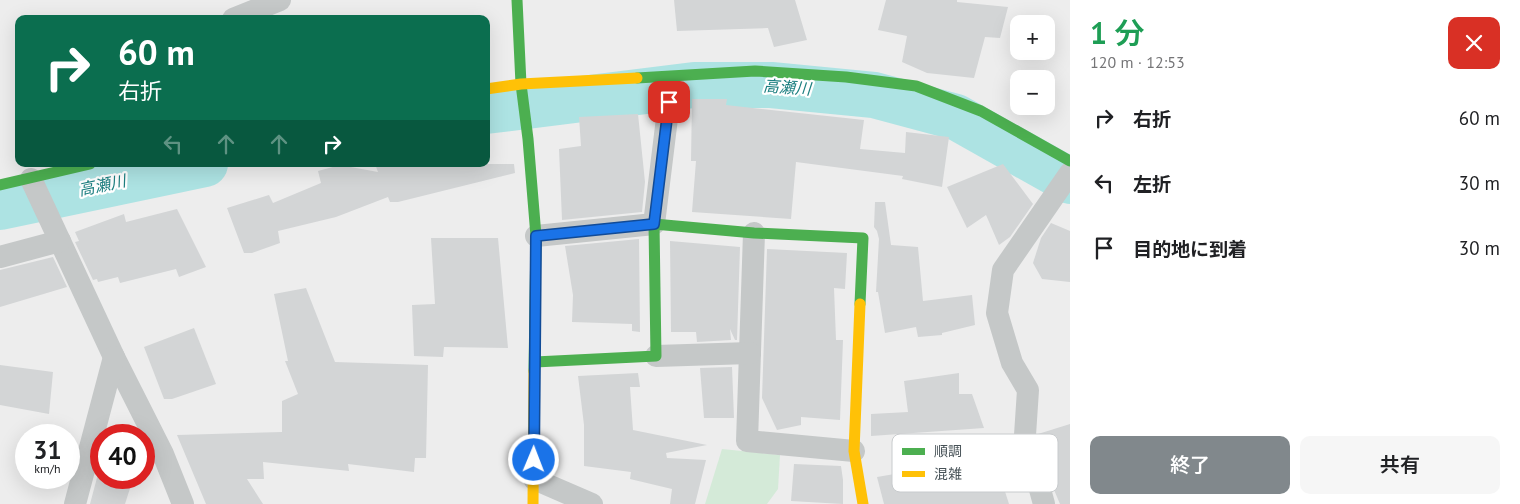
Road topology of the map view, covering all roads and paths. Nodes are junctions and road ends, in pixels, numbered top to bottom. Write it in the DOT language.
graph roads {
  1 [pos="280,0"];
  2 [pos="517,0"];
  3 [pos="243,15"];
  4 [pos="521,84"];
  5 [pos="490,88"];
  6 [pos="669,102"];
  7 [pos="1068,159"];
  8 [pos="75,167"];
  9 [pos="31,179"];
  10 [pos="0,185"];
  11 [pos="654,224"];
  12 [pos="754,233"];
  13 [pos="536,236"];
  14 [pos="60,241"];
  15 [pos="0,256"];
  16 [pos="750,353"];
  17 [pos="656,356"];
  18 [pos="114,357"];
  19 [pos="535,362"];
  20 [pos="1025,434"];
  21 [pos="854,451"];
  22 [pos="534,480"];
  23 [pos="562,498"];
  24 [pos="75,504"];
  25 [pos="182,504"];
  26 [pos="533,504"];
  27 [pos="592,504"];
  28 [pos="863,504"];
  1 -- 3 [label="street"];
  2 -- 4 [label="street"];
  4 -- 5 [label="street"];
  4 -- 7 [label="street"];
  4 -- 13 [label="street"];
  6 -- 11 [label="street"];
  7 -- 20 [label="street"];
  8 -- 9 [label="street"];
  9 -- 10 [label="street"];
  9 -- 14 [label="street"];
  11 -- 12 [label="street"];
  11 -- 13 [label="street"];
  11 -- 17 [label="street"];
  12 -- 16 [label="street"];
  12 -- 21 [label="street"];
  13 -- 19 [label="street"];
  14 -- 15 [label="street"];
  14 -- 18 [label="street"];
  16 -- 17 [label="street"];
  16 -- 21 [label="street"];
  17 -- 19 [label="street"];
  18 -- 24 [label="street"];
  18 -- 25 [label="street"];
  19 -- 22 [label="street"];
  21 -- 28 [label="street"];
  22 -- 23 [label="street"];
  22 -- 26 [label="street"];
  23 -- 27 [label="street"];
}
